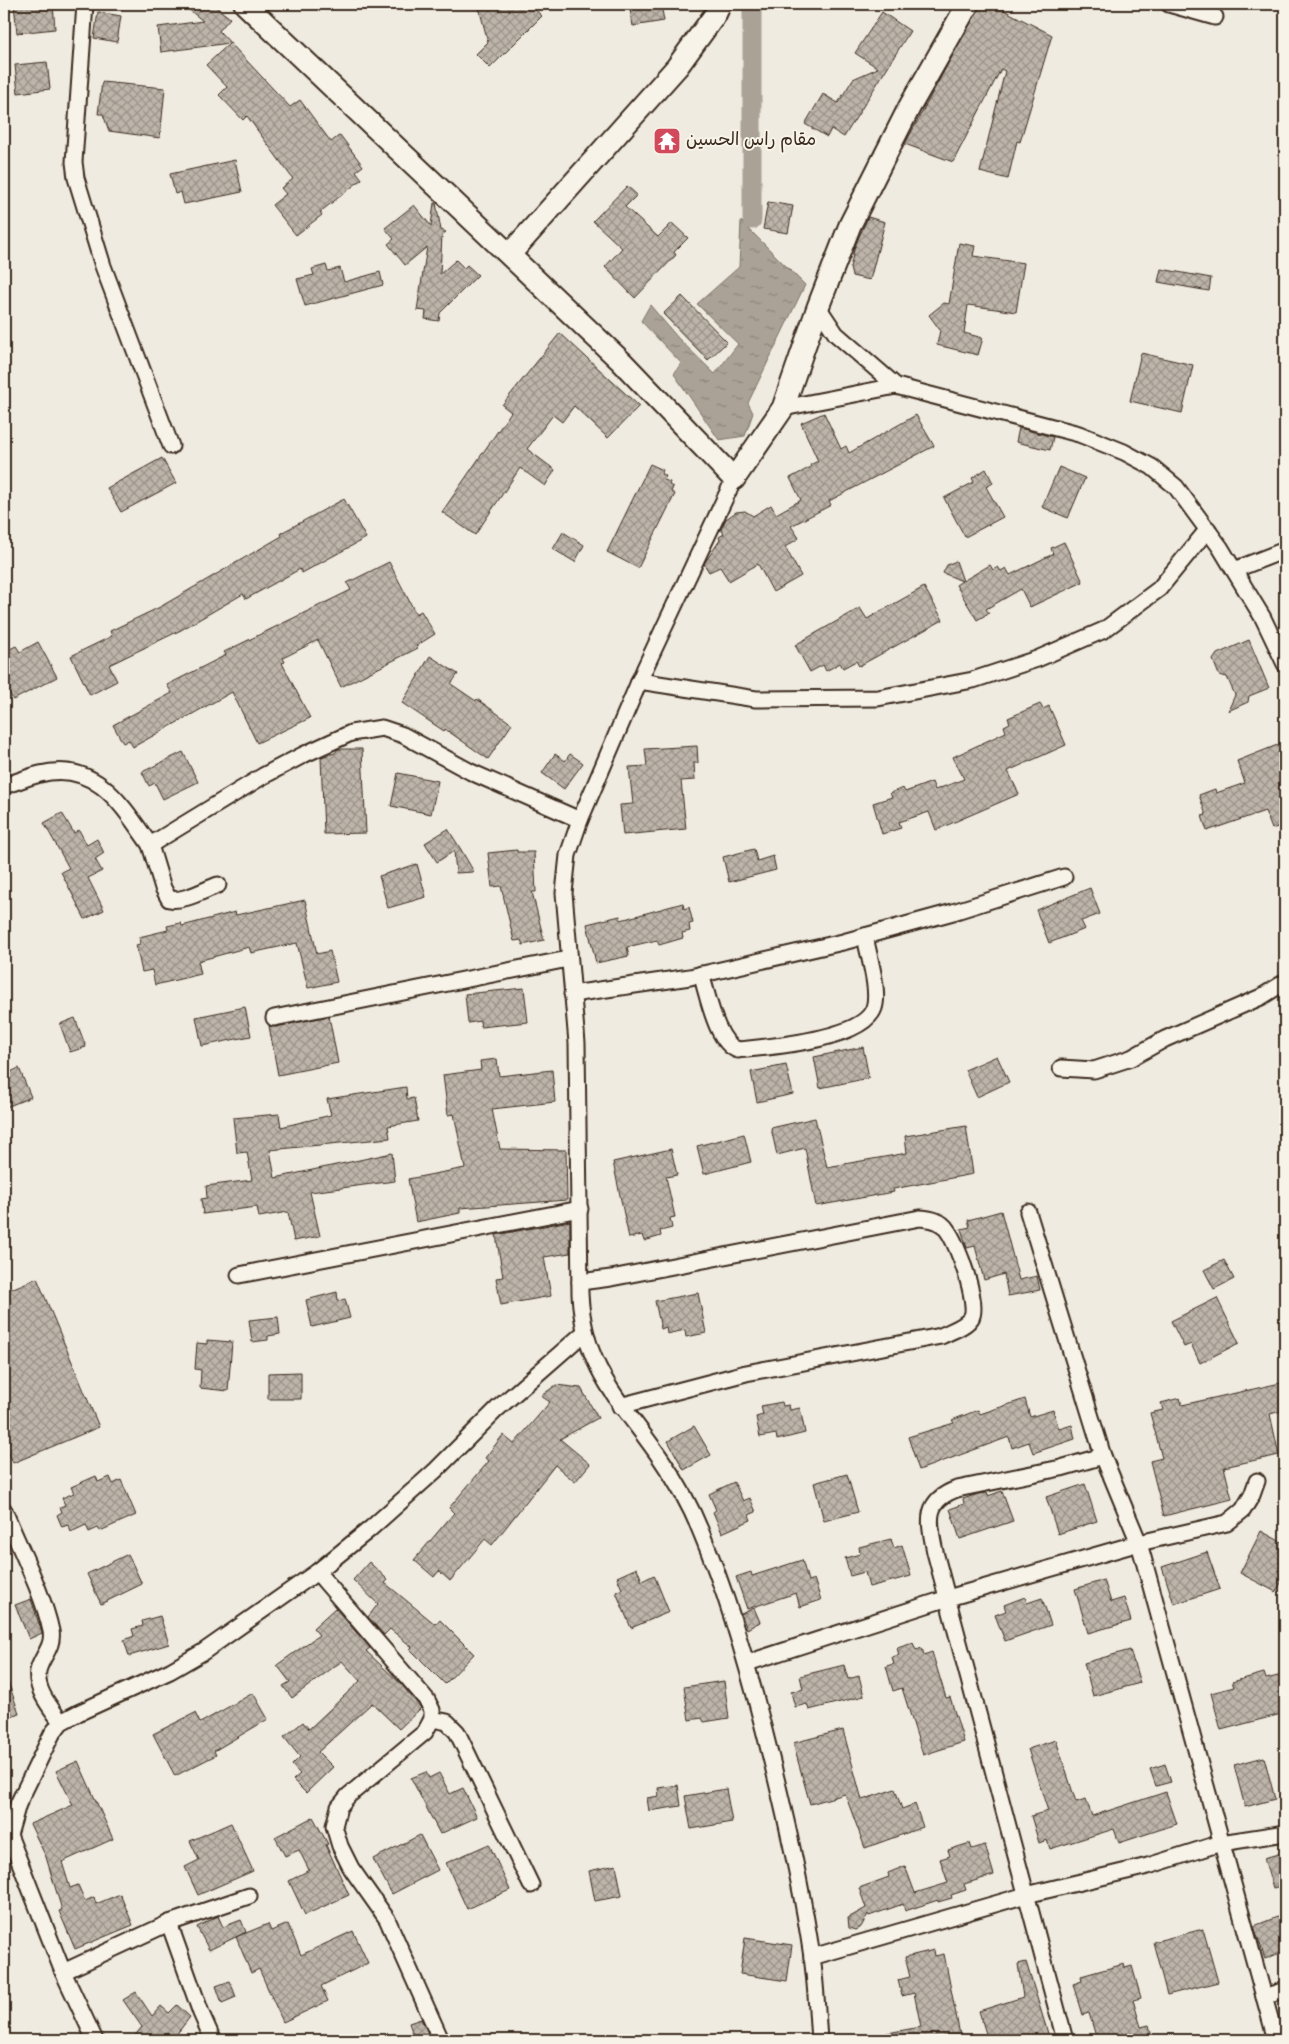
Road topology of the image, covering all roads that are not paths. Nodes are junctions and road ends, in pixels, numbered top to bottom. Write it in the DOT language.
graph roads {
  1 [pos="85,4"];
  2 [pos="245,4"];
  3 [pos="720,4"];
  4 [pos="968,4"];
  5 [pos="1169,4"];
  6 [pos="1215,17"];
  7 [pos="510,254"];
  8 [pos="818,307"];
  9 [pos="896,386"];
  10 [pos="783,408"];
  11 [pos="171,446"];
  12 [pos="734,479"];
  13 [pos="1208,529"];
  14 [pos="1285,550"];
  15 [pos="1234,570"];
  16 [pos="1285,664"];
  17 [pos="639,681"];
  18 [pos="4,786"];
  19 [pos="580,820"];
  20 [pos="150,845"];
  21 [pos="1064,877"];
  22 [pos="218,885"];
  23 [pos="865,936"];
  24 [pos="568,959"];
  25 [pos="701,974"];
  26 [pos="1285,982"];
  27 [pos="572,994"];
  28 [pos="274,1018"];
  29 [pos="1061,1068"];
  30 [pos="580,1209"];
  31 [pos="1028,1212"];
  32 [pos="239,1275"];
  33 [pos="580,1282"];
  34 [pos="584,1332"];
  35 [pos="620,1406"];
  36 [pos="1103,1456"];
  37 [pos="1257,1481"];
  38 [pos="4,1510"];
  39 [pos="1139,1543"];
  40 [pos="317,1572"];
  41 [pos="948,1598"];
  42 [pos="747,1663"];
  43 [pos="432,1718"];
  44 [pos="61,1722"];
  45 [pos="1285,1833"];
  46 [pos="6,1836"];
  47 [pos="1221,1843"];
  48 [pos="531,1885"];
  49 [pos="1026,1895"];
  50 [pos="249,1896"];
  51 [pos="170,1923"];
  52 [pos="812,1957"];
  53 [pos="63,1972"];
  54 [pos="1285,1990"];
  55 [pos="1264,1997"];
  56 [pos="95,2040"];
  57 [pos="213,2040"];
  58 [pos="441,2040"];
  59 [pos="819,2040"];
  60 [pos="1065,2040"];
  61 [pos="1276,2040"];
  1 -- 11 [label="street"];
  2 -- 7 [label="street"];
  3 -- 7 [label="street"];
  4 -- 8 [label="street"];
  5 -- 6 [label="street"];
  7 -- 12 [label="street"];
  8 -- 9 [label="street"];
  8 -- 10 [label="street"];
  9 -- 10 [label="street"];
  9 -- 13 [label="street"];
  10 -- 12 [label="street"];
  12 -- 17 [label="street"];
  13 -- 15 [label="street"];
  13 -- 17 [label="street"];
  14 -- 15 [label="street"];
  15 -- 16 [label="street"];
  17 -- 19 [label="street"];
  18 -- 20 [label="street"];
  19 -- 20 [label="street"];
  19 -- 24 [label="street"];
  20 -- 22 [label="street"];
  21 -- 23 [label="street"];
  23 -- 25 [label="street"];
  23 -- 25 [label="street"];
  24 -- 27 [label="street"];
  24 -- 28 [label="street"];
  25 -- 27 [label="street"];
  26 -- 29 [label="street"];
  27 -- 30 [label="street"];
  30 -- 32 [label="street"];
  30 -- 33 [label="street"];
  31 -- 36 [label="street"];
  33 -- 34 [label="street"];
  33 -- 35 [label="street"];
  34 -- 35 [label="street"];
  34 -- 40 [label="street"];
  35 -- 42 [label="street"];
  36 -- 39 [label="street"];
  36 -- 41 [label="street"];
  37 -- 39 [label="street"];
  38 -- 44 [label="street"];
  39 -- 41 [label="street"];
  39 -- 47 [label="street"];
  40 -- 43 [label="street"];
  40 -- 44 [label="street"];
  41 -- 42 [label="street"];
  41 -- 49 [label="street"];
  42 -- 52 [label="street"];
  43 -- 48 [label="street"];
  43 -- 58 [label="street"];
  44 -- 46 [label="street"];
  45 -- 47 [label="street"];
  46 -- 53 [label="street"];
  47 -- 49 [label="street"];
  47 -- 55 [label="street"];
  49 -- 52 [label="street"];
  49 -- 60 [label="street"];
  50 -- 51 [label="street"];
  51 -- 53 [label="street"];
  51 -- 57 [label="street"];
  52 -- 59 [label="street"];
  53 -- 56 [label="street"];
  54 -- 55 [label="street"];
  55 -- 61 [label="street"];
}
